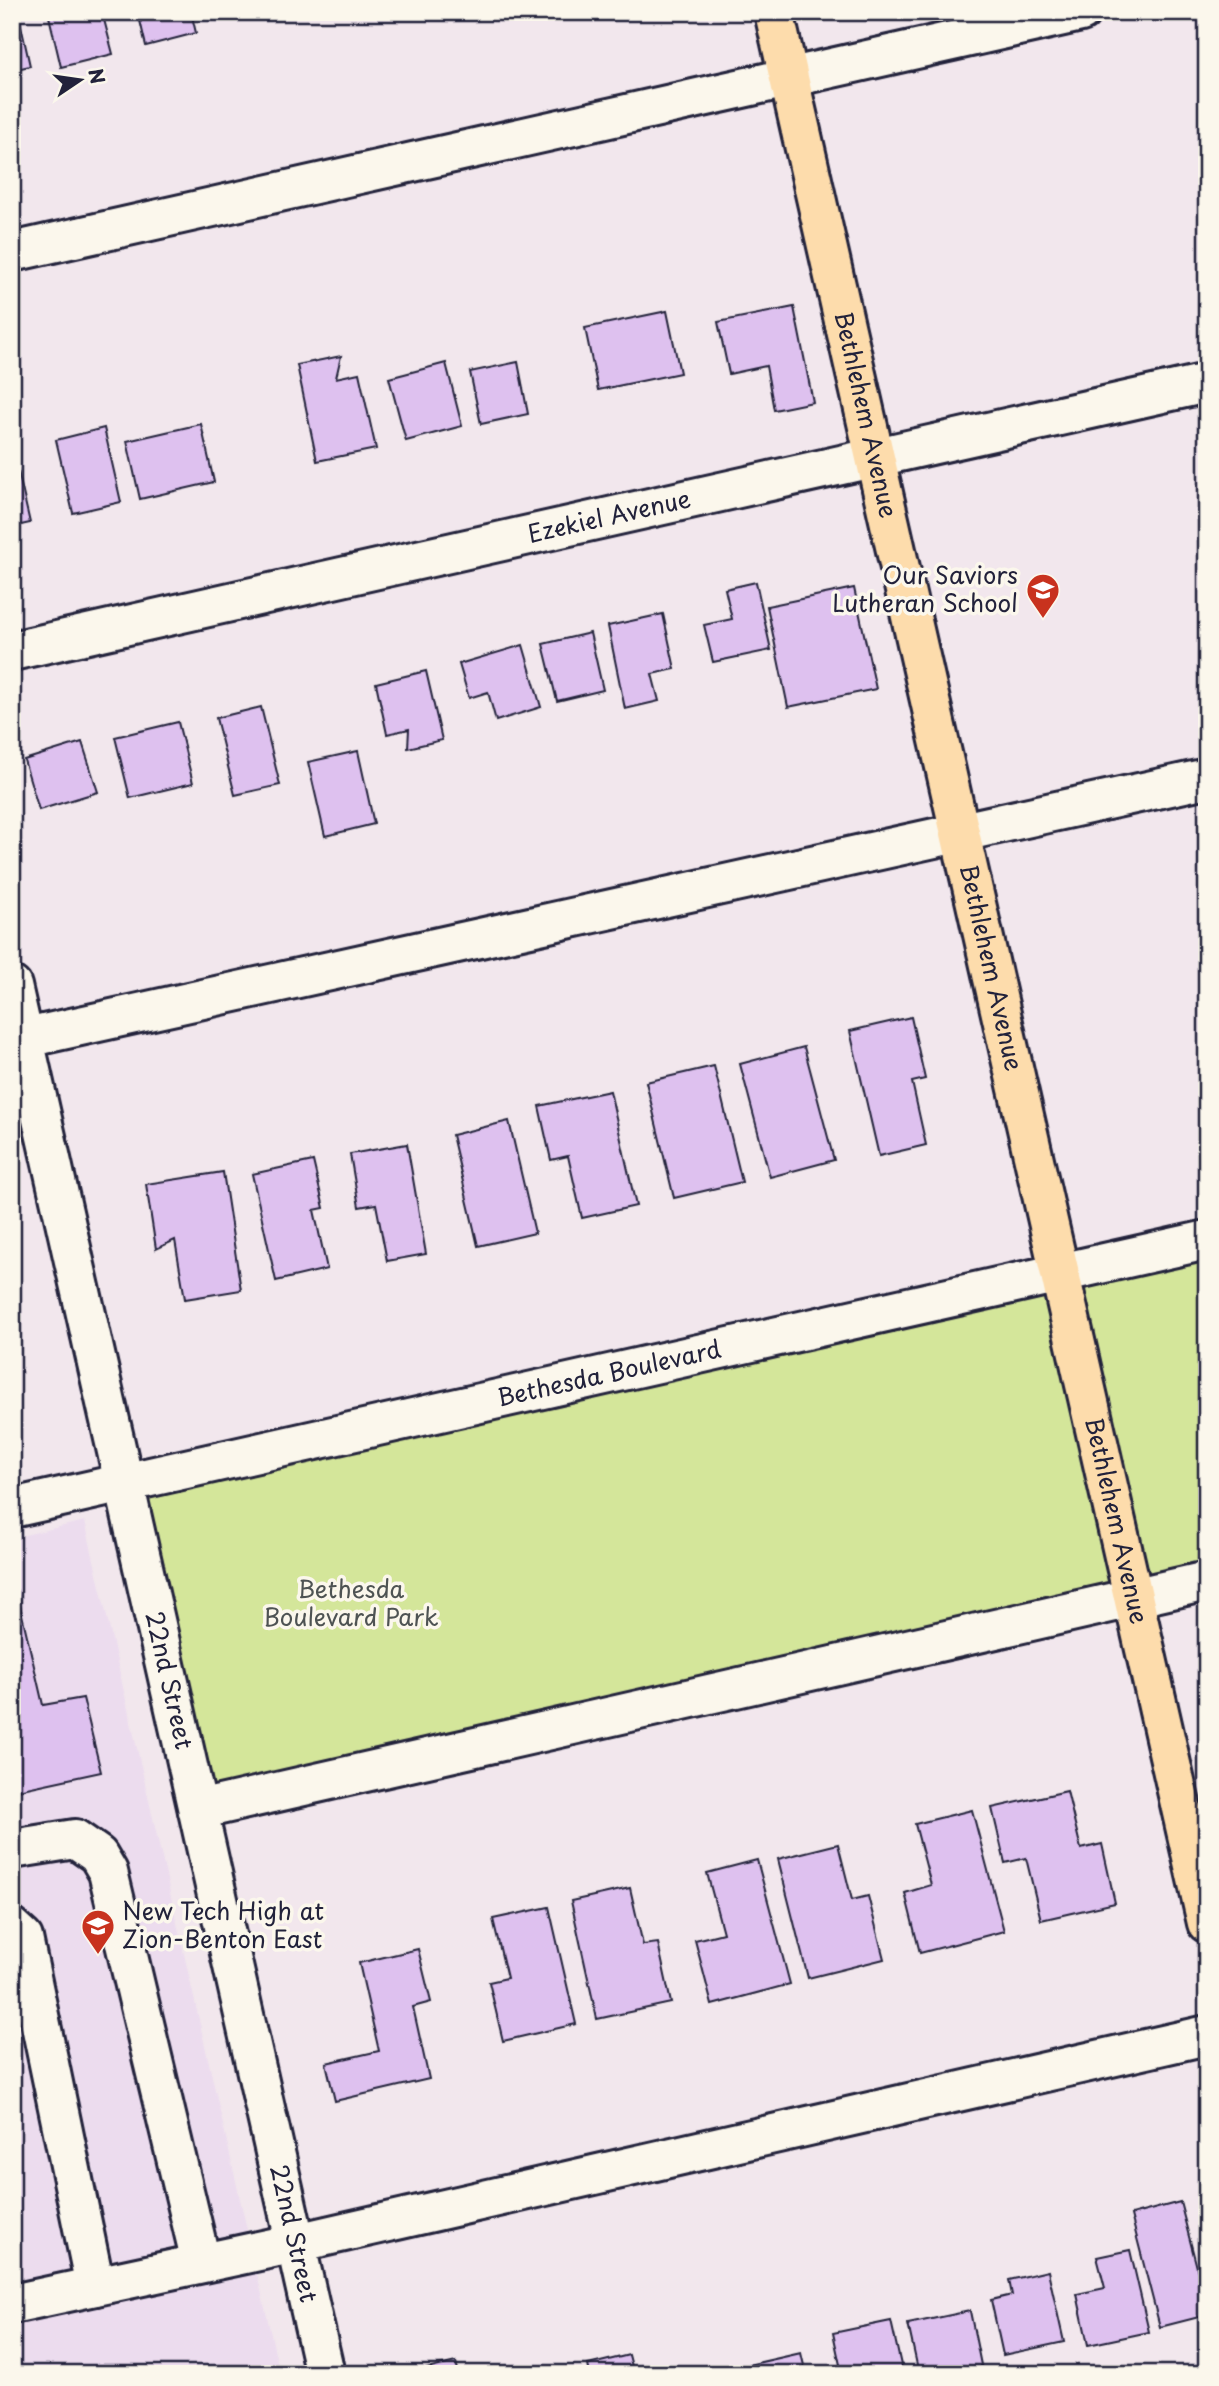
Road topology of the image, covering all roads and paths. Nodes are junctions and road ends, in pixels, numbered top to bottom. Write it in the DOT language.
graph roads {
  1 [pos="774,12"];
  2 [pos="1082,12"];
  3 [pos="789,78"];
  4 [pos="12,252"];
  5 [pos="1207,383"];
  6 [pos="875,457"];
  7 [pos="12,651"];
  8 [pos="1207,778"];
  9 [pos="960,832"];
  10 [pos="12,986"];
  11 [pos="18,1040"];
  12 [pos="1207,1240"];
  13 [pos="1059,1273"];
  14 [pos="125,1482"];
  15 [pos="12,1508"];
  16 [pos="1207,1581"];
  17 [pos="1133,1598"];
  18 [pos="198,1810"];
  19 [pos="12,1849"];
  20 [pos="1207,1923"];
  21 [pos="12,1928"];
  22 [pos="1207,2035"];
  23 [pos="296,2243"];
  24 [pos="201,2262"];
  25 [pos="95,2286"];
  26 [pos="12,2304"];
  27 [pos="325,2374"];
  1 -- 3 [label="main road, Bethlehem Avenue"];
  2 -- 3 [label="street"];
  3 -- 4 [label="street"];
  3 -- 6 [label="main road, Bethlehem Avenue"];
  5 -- 6 [label="street, Ezekiel Avenue"];
  6 -- 7 [label="street, Ezekiel Avenue"];
  6 -- 9 [label="main road, Bethlehem Avenue"];
  8 -- 9 [label="street"];
  9 -- 11 [label="street"];
  9 -- 13 [label="main road, Bethlehem Avenue"];
  10 -- 11 [label="street, 22nd Street"];
  11 -- 14 [label="street, 22nd Street"];
  12 -- 13 [label="street, Bethesda Boulevard"];
  13 -- 14 [label="street, Bethesda Boulevard"];
  13 -- 17 [label="main road, Bethlehem Avenue"];
  14 -- 15 [label="street, Bethesda Boulevard"];
  14 -- 18 [label="street, 22nd Street"];
  16 -- 17 [label="street"];
  17 -- 18 [label="street"];
  17 -- 20 [label="main road, Bethlehem Avenue"];
  18 -- 23 [label="street, 22nd Street"];
  19 -- 24 [label="street"];
  21 -- 25 [label="street"];
  22 -- 23 [label="street"];
  23 -- 24 [label="street"];
  23 -- 27 [label="street, 22nd Street"];
  24 -- 25 [label="street"];
  25 -- 26 [label="street"];
}
